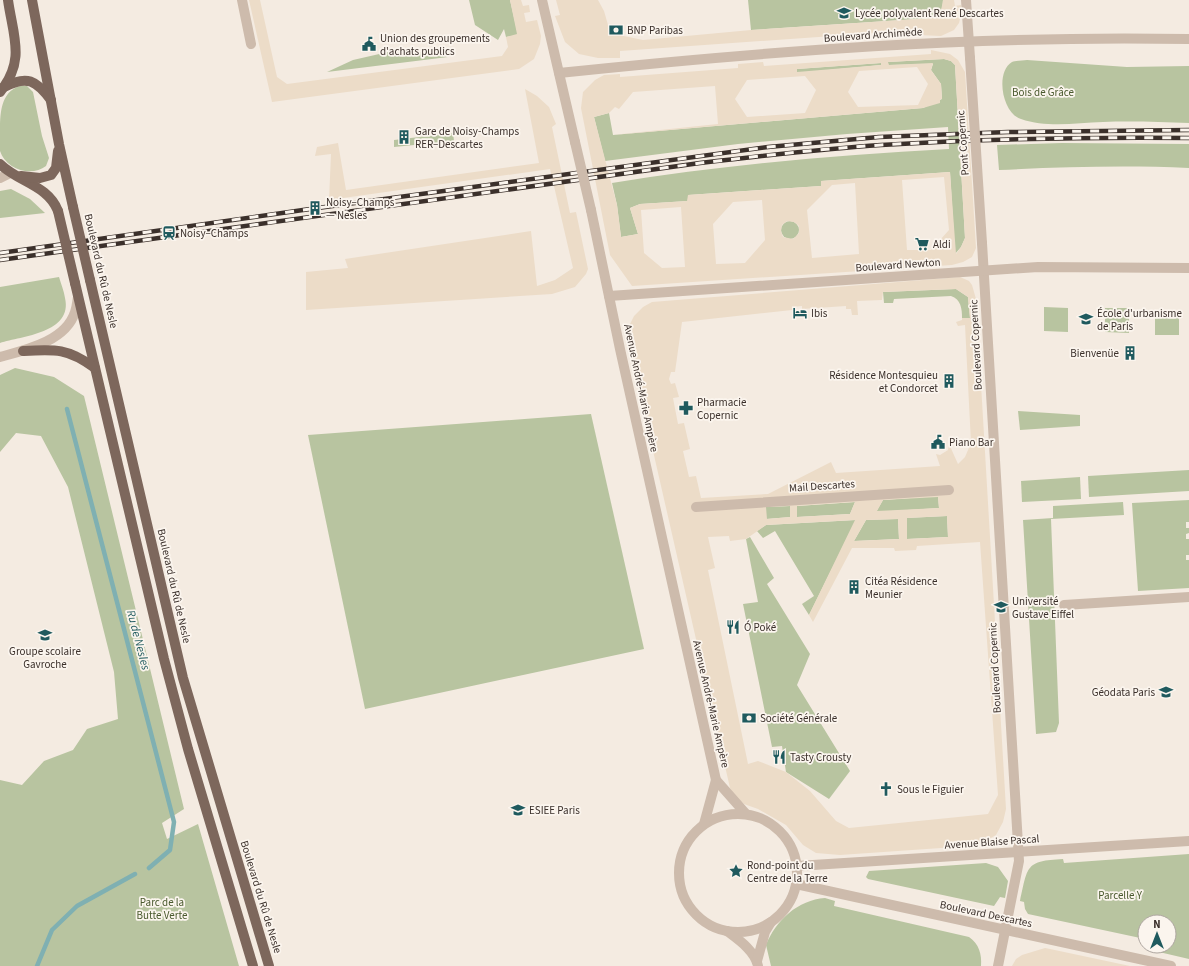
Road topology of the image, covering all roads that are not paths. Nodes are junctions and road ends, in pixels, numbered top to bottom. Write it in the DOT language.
graph roads {
  1 [pos="8,0"];
  2 [pos="32,0"];
  3 [pos="242,0"];
  4 [pos="542,0"];
  5 [pos="966,0"];
  6 [pos="1189,39"];
  7 [pos="969,40"];
  8 [pos="250,44"];
  9 [pos="559,73"];
  10 [pos="2,89"];
  11 [pos="52,101"];
  12 [pos="59,144"];
  13 [pos="0,164"];
  14 [pos="10,173"];
  15 [pos="0,178"];
  16 [pos="1189,268"];
  17 [pos="984,271"];
  18 [pos="609,296"];
  19 [pos="78,297"];
  20 [pos="23,351"];
  21 [pos="0,356"];
  22 [pos="94,368"];
  23 [pos="949,490"];
  24 [pos="696,507"];
  25 [pos="1189,597"];
  26 [pos="1064,605"];
  27 [pos="716,780"];
  28 [pos="746,814"];
  29 [pos="704,824"];
  30 [pos="1189,841"];
  31 [pos="1019,852"];
  32 [pos="797,866"];
  33 [pos="796,884"];
  34 [pos="771,922"];
  35 [pos="727,931"];
  36 [pos="1006,931"];
  37 [pos="758,963"];
  38 [pos="253,966"];
  39 [pos="269,966"];
  40 [pos="998,966"];
  41 [pos="1171,966"];
  1 -- 10 [label="main road"];
  2 -- 11 [label="main road"];
  3 -- 8 [label="street"];
  4 -- 9 [label="street, Avenue André-Marie Ampère"];
  5 -- 7 [label="street"];
  6 -- 7 [label="street, Boulevard Archimède"];
  7 -- 9 [label="street, Boulevard Archimède"];
  7 -- 17 [label="street, Pont Copernic, bridge"];
  9 -- 18 [label="street, Avenue André-Marie Ampère, bridge"];
  10 -- 11 [label="main road"];
  11 -- 12 [label="main road"];
  12 -- 14 [label="main road"];
  12 -- 39 [label="main road, Boulevard du Rû de Nesle, bridge"];
  13 -- 14 [label="main road"];
  14 -- 15 [label="street"];
  14 -- 19 [label="main road, bridge"];
  16 -- 17 [label="street, Boulevard Newton"];
  17 -- 18 [label="street, Boulevard Newton"];
  17 -- 31 [label="street, Boulevard Copernic"];
  18 -- 27 [label="street, Avenue André-Marie Ampère"];
  19 -- 20 [label="street"];
  19 -- 22 [label="main road"];
  20 -- 21 [label="street"];
  20 -- 22 [label="main road"];
  22 -- 38 [label="main road"];
  23 -- 24 [label="street, Mail Descartes"];
  25 -- 26 [label="street"];
  27 -- 28 [label="street, Avenue André-Marie Ampère"];
  27 -- 29 [label="street, Avenue André-Marie Ampère"];
  28 -- 29 [label="street"];
  28 -- 32 [label="street"];
  29 -- 35 [label="street"];
  30 -- 31 [label="street, Avenue Blaise Pascal"];
  31 -- 32 [label="street, Avenue Blaise Pascal"];
  31 -- 36 [label="street, Boulevard Copernic"];
  32 -- 33 [label="street"];
  33 -- 34 [label="street"];
  33 -- 36 [label="street, Boulevard Descartes"];
  34 -- 35 [label="street"];
  34 -- 37 [label="street"];
  35 -- 37 [label="street"];
  36 -- 40 [label="street, Boulevard Copernic"];
  36 -- 41 [label="street, Boulevard Descartes"];
}
